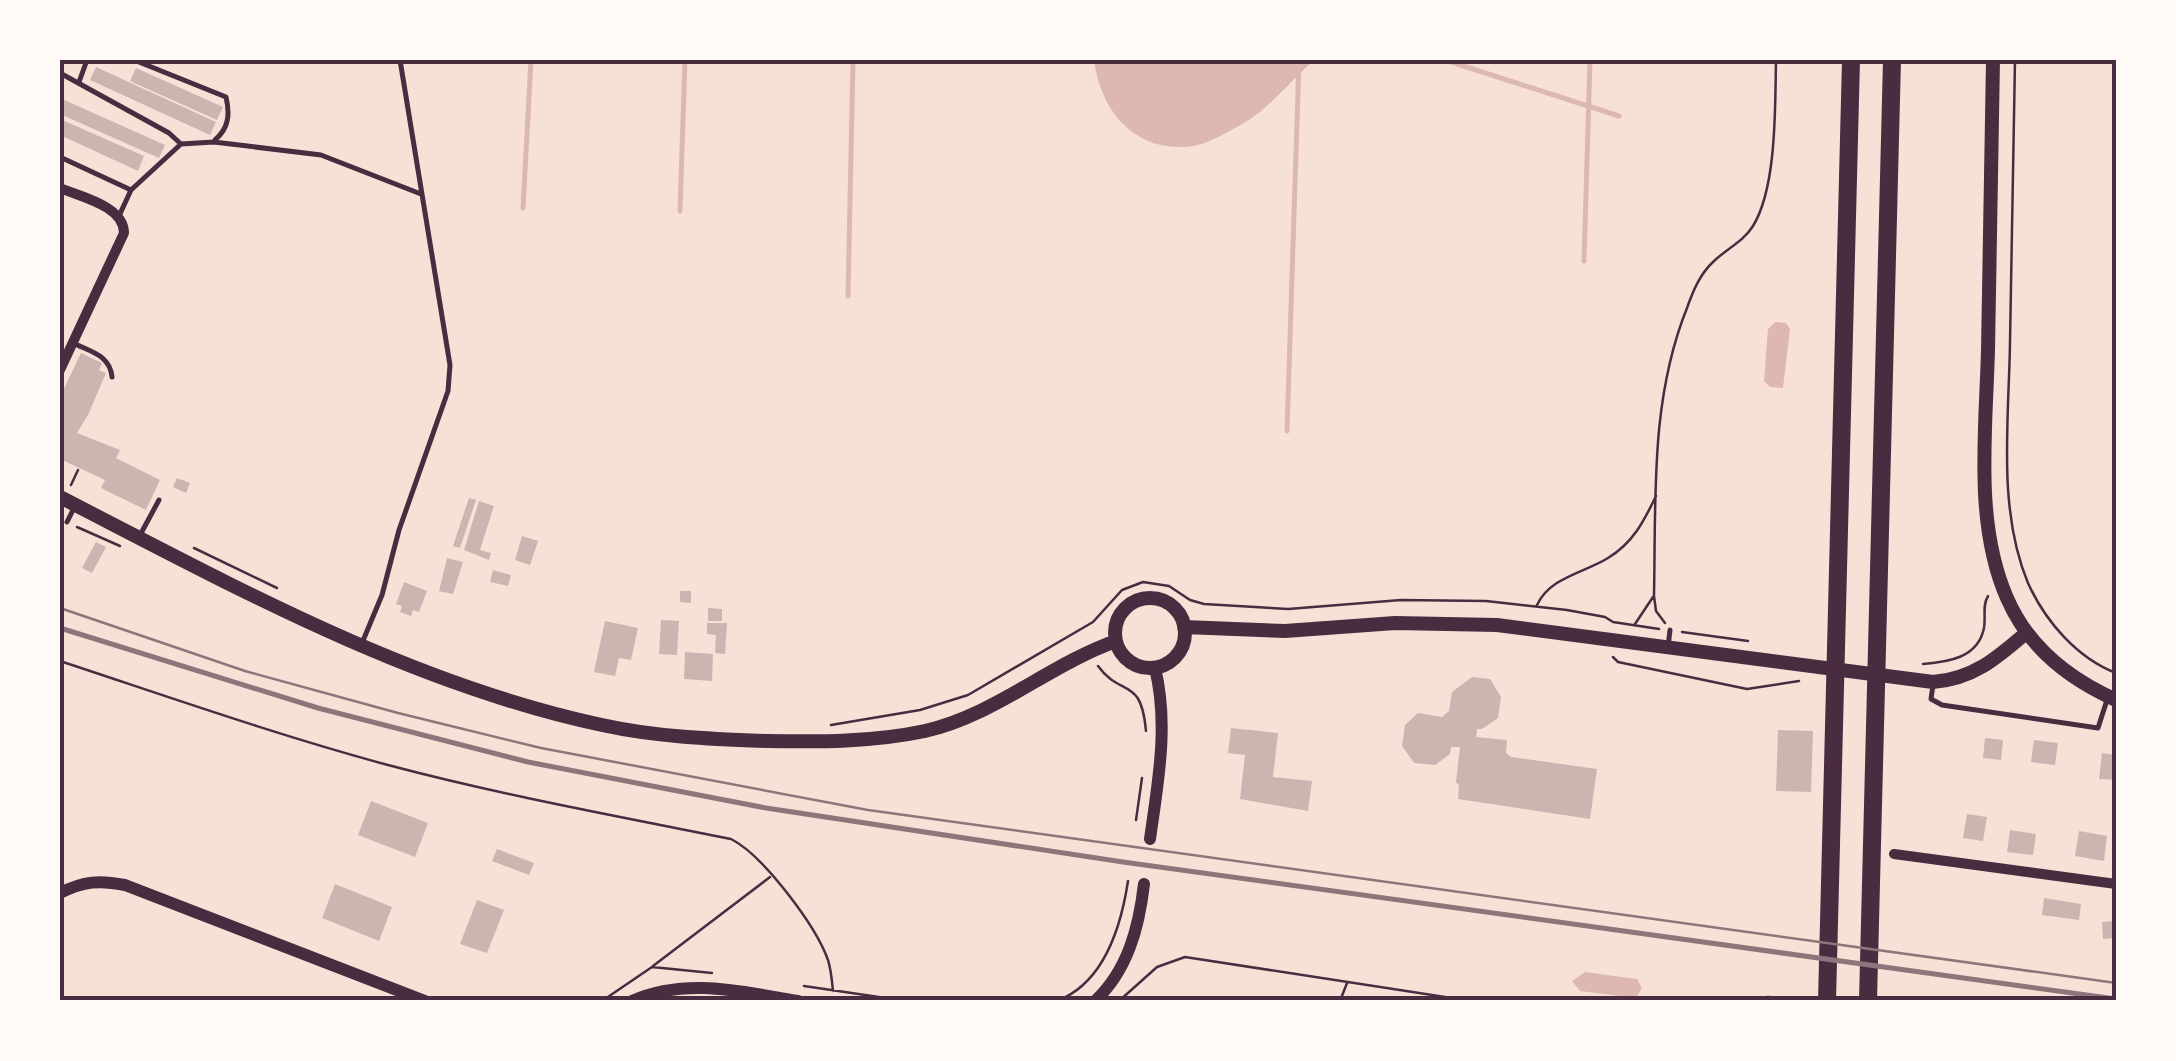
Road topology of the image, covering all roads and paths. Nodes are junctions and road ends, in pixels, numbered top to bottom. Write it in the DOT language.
graph roads {
  1 [pos="87,60"];
  2 [pos="134,60"];
  3 [pos="400,60"];
  4 [pos="1776,60"];
  5 [pos="1851,60"];
  6 [pos="1892,60"];
  7 [pos="1993,60"];
  8 [pos="2015,60"];
  9 [pos="60,73"];
  10 [pos="79,82"];
  11 [pos="214,142"];
  12 [pos="181,144"];
  13 [pos="60,157"];
  14 [pos="60,188"];
  15 [pos="132,190"];
  16 [pos="421,194"];
  17 [pos="120,216"];
  18 [pos="73,343"];
  19 [pos="60,370"];
  20 [pos="112,378"];
  21 [pos="78,470"];
  22 [pos="71,485"];
  23 [pos="1656,495"];
  24 [pos="60,498"];
  25 [pos="159,500"];
  26 [pos="75,505"];
  27 [pos="66,522"];
  28 [pos="138,537"];
  29 [pos="194,547"];
  30 [pos="219,552"];
  31 [pos="216,558"];
  32 [pos="2027,580"];
  33 [pos="2004,589"];
  34 [pos="283,591"];
  35 [pos="1654,596"];
  36 [pos="1537,606"];
  37 [pos="1634,625"];
  38 [pos="1184,626"];
  39 [pos="1083,627"];
  40 [pos="1670,630"];
  41 [pos="2026,632"];
  42 [pos="1611,639"];
  43 [pos="1116,641"];
  44 [pos="362,646"];
  45 [pos="1668,647"];
  46 [pos="1092,650"];
  47 [pos="60,661"];
  48 [pos="1941,662"];
  49 [pos="1155,668"];
  50 [pos="2116,674"];
  51 [pos="1806,682"];
  52 [pos="1933,682"];
  53 [pos="2112,698"];
  54 [pos="826,726"];
  55 [pos="1146,735"];
  56 [pos="1143,774"];
  57 [pos="1136,822"];
  58 [pos="1150,839"];
  59 [pos="1894,854"];
  60 [pos="771,877"];
  61 [pos="1128,881"];
  62 [pos="1144,884"];
  63 [pos="2116,884"];
  64 [pos="60,892"];
  65 [pos="652,966"];
  66 [pos="690,969"];
  67 [pos="1347,982"];
  68 [pos="1755,1000"];
  69 [pos="1806,1000"];
  70 [pos="425,1001"];
  71 [pos="602,1001"];
  72 [pos="632,1001"];
  73 [pos="798,1001"];
  74 [pos="906,1001"];
  75 [pos="1056,1001"];
  76 [pos="1096,1001"];
  77 [pos="1119,1001"];
  78 [pos="1340,1001"];
  79 [pos="1471,1001"];
  80 [pos="1734,1001"];
  81 [pos="1827,1001"];
  82 [pos="1868,1001"];
  1 -- 10 [label="lane"];
  2 -- 11 [label="lane"];
  3 -- 16 [label="lane"];
  4 -- 23 [label="path"];
  5 -- 81 [label="highway"];
  6 -- 82 [label="highway"];
  7 -- 33 [label="main road"];
  8 -- 32 [label="path"];
  9 -- 10 [label="lane"];
  10 -- 12 [label="lane"];
  11 -- 12 [label="lane"];
  11 -- 16 [label="lane"];
  12 -- 15 [label="lane"];
  13 -- 15 [label="lane"];
  14 -- 17 [label="street"];
  15 -- 17 [label="lane"];
  16 -- 44 [label="lane"];
  17 -- 18 [label="street"];
  18 -- 19 [label="street"];
  18 -- 20 [label="lane"];
  21 -- 22 [label="path"];
  23 -- 35 [label="path"];
  23 -- 36 [label="path"];
  24 -- 26 [label="main road"];
  25 -- 28 [label="lane"];
  26 -- 27 [label="lane"];
  26 -- 28 [label="main road"];
  28 -- 44 [label="main road"];
  29 -- 31 [label="path"];
  30 -- 31 [label="path"];
  31 -- 34 [label="path"];
  32 -- 33 [label="path"];
  32 -- 50 [label="path"];
  33 -- 41 [label="main road"];
  33 -- 48 [label="path"];
  35 -- 37 [label="path"];
  35 -- 40 [label="path"];
  36 -- 37 [label="path"];
  36 -- 39 [label="path"];
  37 -- 40 [label="path"];
  38 -- 42 [label="main road"];
  38 -- 43 [label="main road"];
  38 -- 49 [label="main road"];
  39 -- 46 [label="path"];
  39 -- 54 [label="path"];
  40 -- 45 [label="lane"];
  41 -- 52 [label="main road"];
  41 -- 53 [label="main road"];
  42 -- 45 [label="main road"];
  42 -- 51 [label="path"];
  43 -- 46 [label="main road"];
  43 -- 49 [label="main road"];
  44 -- 46 [label="main road"];
  45 -- 52 [label="main road"];
  46 -- 55 [label="path"];
  47 -- 60 [label="path"];
  49 -- 58 [label="street"];
  52 -- 53 [label="lane"];
  56 -- 57 [label="path"];
  59 -- 63 [label="street"];
  60 -- 65 [label="path"];
  60 -- 74 [label="path"];
  61 -- 75 [label="path"];
  62 -- 76 [label="street"];
  64 -- 70 [label="street"];
  65 -- 66 [label="path"];
  65 -- 71 [label="path"];
  67 -- 77 [label="path"];
  67 -- 78 [label="path"];
  67 -- 79 [label="path"];
  68 -- 69 [label="path"];
  68 -- 80 [label="path"];
  72 -- 73 [label="street"];
}
